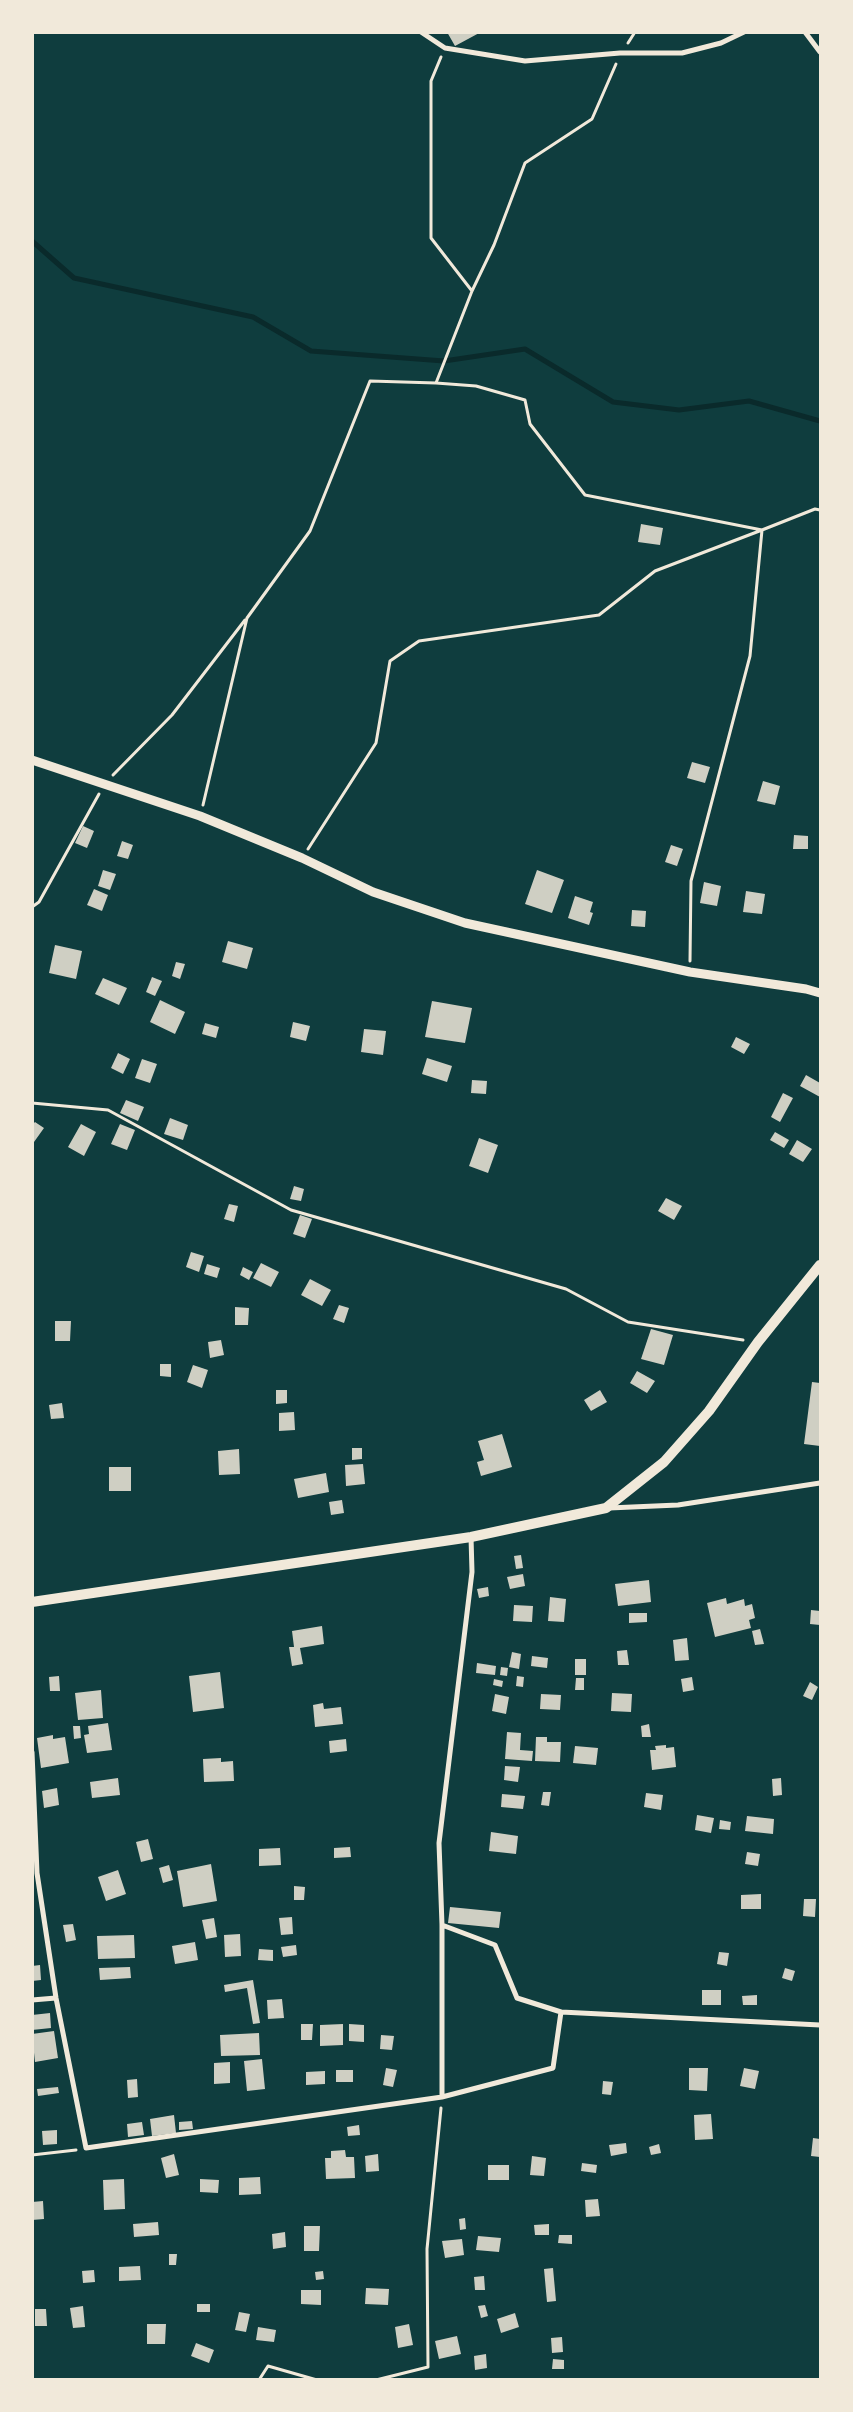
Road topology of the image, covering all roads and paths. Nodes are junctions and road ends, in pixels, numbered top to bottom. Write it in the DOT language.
graph roads {
  1 [pos="420,32"];
  2 [pos="744,32"];
  3 [pos="805,32"];
  4 [pos="445,48"];
  5 [pos="820,52"];
  6 [pos="620,53"];
  7 [pos="472,291"];
  8 [pos="436,383"];
  9 [pos="820,510"];
  10 [pos="762,530"];
  11 [pos="247,618"];
  12 [pos="32,760"];
  13 [pos="104,784"];
  14 [pos="200,816"];
  15 [pos="302,858"];
  16 [pos="32,907"];
  17 [pos="690,972"];
  18 [pos="820,993"];
  19 [pos="32,1103"];
  20 [pos="820,1265"];
  21 [pos="758,1342"];
  22 [pos="820,1483"];
  23 [pos="606,1508"];
  24 [pos="471,1537"];
  25 [pos="32,1602"];
  26 [pos="32,1752"];
  27 [pos="442,1924"];
  28 [pos="56,1998"];
  29 [pos="32,2000"];
  30 [pos="561,2012"];
  31 [pos="820,2026"];
  32 [pos="442,2097"];
  33 [pos="86,2148"];
  34 [pos="32,2155"];
  35 [pos="259,2380"];
  36 [pos="317,2380"];
  37 [pos="376,2380"];
  1 -- 4 [label="street"];
  2 -- 6 [label="street"];
  3 -- 5 [label="street"];
  4 -- 6 [label="street"];
  4 -- 7 [label="path"];
  6 -- 7 [label="path"];
  7 -- 8 [label="path"];
  8 -- 10 [label="path"];
  8 -- 11 [label="path"];
  9 -- 10 [label="path"];
  10 -- 15 [label="path"];
  10 -- 17 [label="path"];
  11 -- 13 [label="path"];
  11 -- 14 [label="path"];
  12 -- 13 [label="street"];
  13 -- 14 [label="street"];
  13 -- 16 [label="path"];
  14 -- 15 [label="street"];
  15 -- 17 [label="street"];
  17 -- 18 [label="street"];
  19 -- 21 [label="path"];
  20 -- 21 [label="main road"];
  21 -- 23 [label="main road"];
  22 -- 23 [label="street"];
  23 -- 24 [label="main road"];
  24 -- 25 [label="main road"];
  24 -- 27 [label="street"];
  26 -- 28 [label="street"];
  27 -- 30 [label="street"];
  27 -- 32 [label="street"];
  28 -- 29 [label="street"];
  28 -- 33 [label="street"];
  30 -- 31 [label="street"];
  30 -- 32 [label="street"];
  32 -- 33 [label="street"];
  32 -- 37 [label="path"];
  33 -- 34 [label="path"];
  35 -- 36 [label="path"];
}
